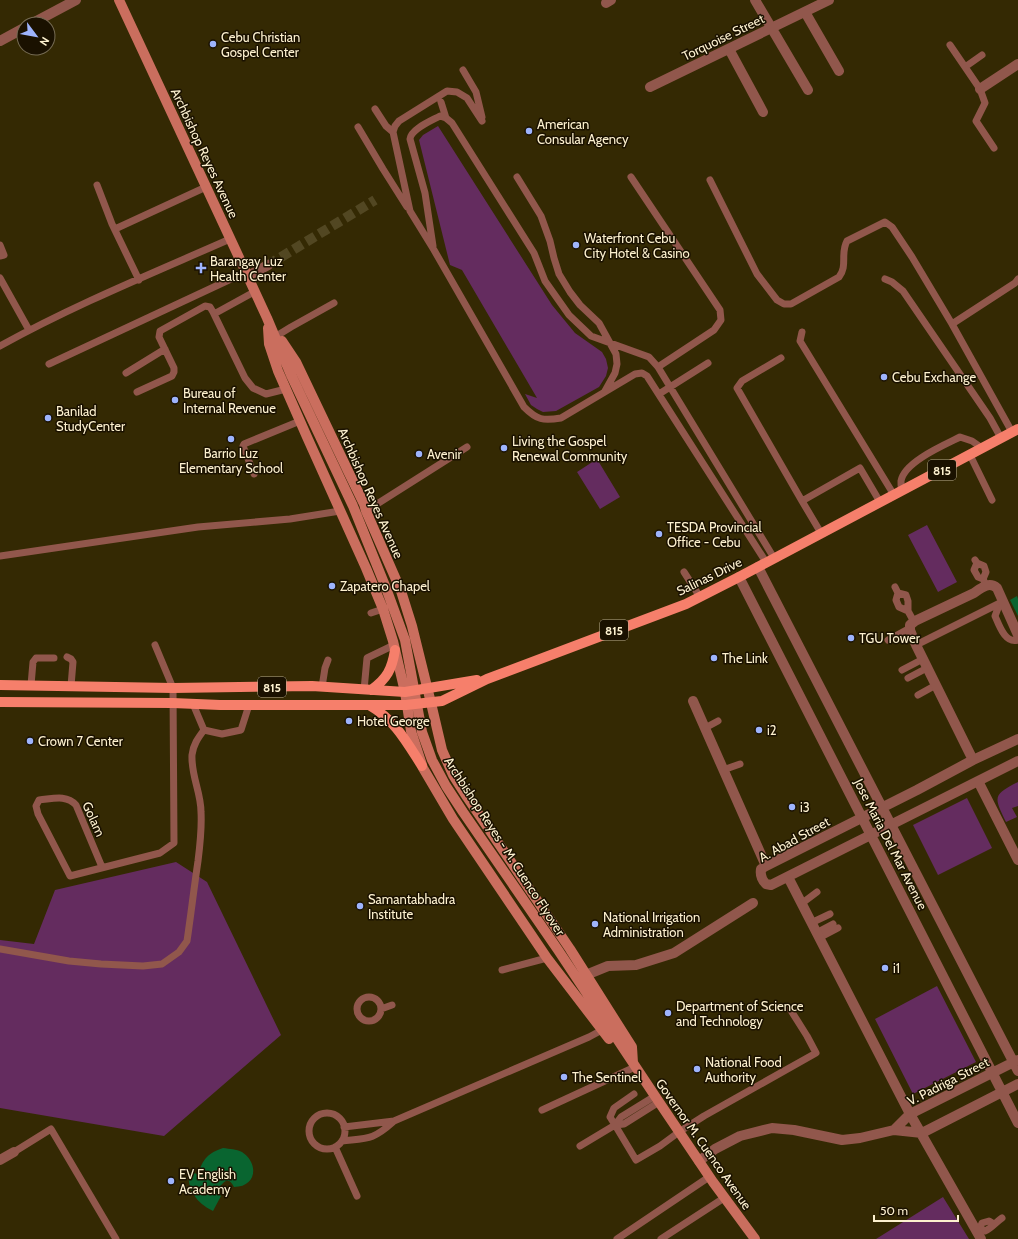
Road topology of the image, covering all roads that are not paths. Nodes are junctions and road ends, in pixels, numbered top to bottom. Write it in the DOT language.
graph roads {
  1 [pos="76,0"];
  2 [pos="119,0"];
  3 [pos="755,0"];
  4 [pos="829,0"];
  5 [pos="805,12"];
  6 [pos="46,16"];
  7 [pos="771,28"];
  8 [pos="16,32"];
  9 [pos="0,40"];
  10 [pos="950,45"];
  11 [pos="729,49"];
  12 [pos="982,55"];
  13 [pos="1018,64"];
  14 [pos="965,67"];
  15 [pos="463,70"];
  16 [pos="839,71"];
  17 [pos="650,87"];
  18 [pos="980,89"];
  19 [pos="808,90"];
  20 [pos="441,102"];
  21 [pos="375,109"];
  22 [pos="763,112"];
  23 [pos="446,118"];
  24 [pos="358,127"];
  25 [pos="393,132"];
  26 [pos="994,148"];
  27 [pos="517,177"];
  28 [pos="631,177"];
  29 [pos="710,180"];
  30 [pos="97,185"];
  31 [pos="206,187"];
  32 [pos="410,211"];
  33 [pos="115,229"];
  34 [pos="230,239"];
  35 [pos="0,245"];
  36 [pos="434,250"];
  37 [pos="0,256"];
  38 [pos="268,265"];
  39 [pos="247,274"];
  40 [pos="0,278"];
  41 [pos="885,279"];
  42 [pos="1018,279"];
  43 [pos="139,280"];
  44 [pos="254,292"];
  45 [pos="334,303"];
  46 [pos="214,314"];
  47 [pos="267,318"];
  48 [pos="952,324"];
  49 [pos="29,330"];
  50 [pos="802,332"];
  51 [pos="278,335"];
  52 [pos="610,343"];
  53 [pos="0,346"];
  54 [pos="165,349"];
  55 [pos="781,358"];
  56 [pos="708,363"];
  57 [pos="49,364"];
  58 [pos="658,366"];
  59 [pos="126,373"];
  60 [pos="670,387"];
  61 [pos="286,389"];
  62 [pos="137,392"];
  63 [pos="604,392"];
  64 [pos="659,394"];
  65 [pos="300,421"];
  66 [pos="1015,431"];
  67 [pos="1001,438"];
  68 [pos="467,447"];
  69 [pos="982,448"];
  70 [pos="970,455"];
  71 [pos="254,474"];
  72 [pos="898,493"];
  73 [pos="992,500"];
  74 [pos="802,501"];
  75 [pos="880,502"];
  76 [pos="353,506"];
  77 [pos="340,511"];
  78 [pos="366,511"];
  79 [pos="821,533"];
  80 [pos="0,556"];
  81 [pos="976,561"];
  82 [pos="766,562"];
  83 [pos="684,572"];
  84 [pos="739,577"];
  85 [pos="985,582"];
  86 [pos="700,597"];
  87 [pos="1001,602"];
  88 [pos="383,609"];
  89 [pos="908,611"];
  90 [pos="371,613"];
  91 [pos="912,625"];
  92 [pos="414,632"];
  93 [pos="1018,635"];
  94 [pos="888,640"];
  95 [pos="1018,640"];
  96 [pos="155,645"];
  97 [pos="916,645"];
  98 [pos="394,646"];
  99 [pos="67,657"];
  100 [pos="54,658"];
  101 [pos="923,659"];
  102 [pos="328,660"];
  103 [pos="927,668"];
  104 [pos="902,670"];
  105 [pos="908,678"];
  106 [pos="487,679"];
  107 [pos="0,685"];
  108 [pos="31,685"];
  109 [pos="936,685"];
  110 [pos="72,686"];
  111 [pos="322,687"];
  112 [pos="173,688"];
  113 [pos="428,689"];
  114 [pos="368,690"];
  115 [pos="405,692"];
  116 [pos="918,695"];
  117 [pos="693,701"];
  118 [pos="0,702"];
  119 [pos="173,703"];
  120 [pos="431,703"];
  121 [pos="193,704"];
  122 [pos="369,704"];
  123 [pos="249,705"];
  124 [pos="406,705"];
  125 [pos="718,721"];
  126 [pos="705,728"];
  127 [pos="204,730"];
  128 [pos="1018,739"];
  129 [pos="446,760"];
  130 [pos="973,760"];
  131 [pos="1018,761"];
  132 [pos="740,764"];
  133 [pos="422,767"];
  134 [pos="723,770"];
  135 [pos="978,781"];
  136 [pos="882,807"];
  137 [pos="862,818"];
  138 [pos="891,825"];
  139 [pos="871,835"];
  140 [pos="1018,860"];
  141 [pos="766,866"];
  142 [pos="102,867"];
  143 [pos="788,877"];
  144 [pos="817,892"];
  145 [pos="752,903"];
  146 [pos="801,904"];
  147 [pos="830,914"];
  148 [pos="811,923"];
  149 [pos="836,926"];
  150 [pos="818,936"];
  151 [pos="0,949"];
  152 [pos="558,950"];
  153 [pos="547,958"];
  154 [pos="502,970"];
  155 [pos="586,975"];
  156 [pos="392,1006"];
  157 [pos="381,1009"];
  158 [pos="790,1010"];
  159 [pos="602,1030"];
  160 [pos="1016,1064"];
  161 [pos="634,1065"];
  162 [pos="992,1073"];
  163 [pos="1018,1084"];
  164 [pos="1002,1092"];
  165 [pos="634,1094"];
  166 [pos="657,1099"];
  167 [pos="542,1110"];
  168 [pos="910,1114"];
  169 [pos="394,1121"];
  170 [pos="1018,1123"];
  171 [pos="615,1125"];
  172 [pos="344,1127"];
  173 [pos="894,1130"];
  174 [pos="679,1132"];
  175 [pos="922,1133"];
  176 [pos="342,1141"];
  177 [pos="580,1146"];
  178 [pos="335,1147"];
  179 [pos="14,1152"];
  180 [pos="0,1160"];
  181 [pos="699,1161"];
  182 [pos="709,1177"];
  183 [pos="357,1196"];
  184 [pos="724,1198"];
  185 [pos="1002,1218"];
  186 [pos="994,1224"];
  187 [pos="979,1232"];
  188 [pos="116,1239"];
  189 [pos="616,1239"];
  190 [pos="661,1239"];
  191 [pos="755,1239"];
  1 -- 6 [label="street"];
  2 -- 31 [label="main road, Archbishop Reyes Avenue"];
  3 -- 7 [label="street"];
  4 -- 5 [label="street, Torquoise Street"];
  5 -- 7 [label="street, Torquoise Street"];
  5 -- 16 [label="street"];
  7 -- 11 [label="street, Torquoise Street"];
  7 -- 19 [label="street"];
  8 -- 9 [label="street"];
  10 -- 14 [label="lane"];
  11 -- 17 [label="street, Torquoise Street"];
  11 -- 22 [label="street"];
  12 -- 14 [label="lane"];
  13 -- 18 [label="street"];
  14 -- 18 [label="lane"];
  15 -- 25 [label="lane"];
  18 -- 26 [label="lane"];
  20 -- 23 [label="lane"];
  21 -- 25 [label="lane"];
  23 -- 36 [label="lane"];
  23 -- 52 [label="lane"];
  24 -- 32 [label="lane"];
  25 -- 32 [label="lane"];
  27 -- 52 [label="lane"];
  28 -- 58 [label="lane"];
  29 -- 48 [label="lane"];
  30 -- 33 [label="lane"];
  31 -- 33 [label="lane"];
  31 -- 34 [label="main road, Archbishop Reyes Avenue"];
  32 -- 36 [label="lane"];
  33 -- 43 [label="lane"];
  34 -- 39 [label="main road, Archbishop Reyes Avenue"];
  34 -- 43 [label="lane"];
  35 -- 37 [label="lane"];
  36 -- 63 [label="lane"];
  38 -- 39 [label="street"];
  39 -- 44 [label="main road, Archbishop Reyes Avenue"];
  39 -- 57 [label="lane"];
  40 -- 49 [label="lane"];
  41 -- 67 [label="lane"];
  42 -- 48 [label="lane"];
  43 -- 49 [label="lane"];
  44 -- 46 [label="lane"];
  44 -- 47 [label="main road, Archbishop Reyes Avenue"];
  45 -- 51 [label="lane"];
  46 -- 54 [label="lane"];
  46 -- 61 [label="lane"];
  47 -- 51 [label="main road, Archbishop Reyes Avenue"];
  47 -- 61 [label="main road, Archbishop Reyes Avenue"];
  47 -- 76 [label="main road, Archbishop Reyes Avenue"];
  48 -- 66 [label="lane"];
  49 -- 53 [label="lane"];
  50 -- 72 [label="lane"];
  51 -- 78 [label="main road, Archbishop Reyes Avenue"];
  52 -- 58 [label="lane"];
  52 -- 63 [label="lane"];
  54 -- 59 [label="lane"];
  54 -- 62 [label="lane"];
  55 -- 74 [label="lane"];
  56 -- 60 [label="lane"];
  58 -- 60 [label="lane"];
  60 -- 64 [label="lane"];
  60 -- 82 [label="lane"];
  61 -- 65 [label="main road, Archbishop Reyes Avenue"];
  63 -- 64 [label="lane"];
  64 -- 82 [label="lane"];
  65 -- 71 [label="lane"];
  65 -- 77 [label="main road, Archbishop Reyes Avenue"];
  66 -- 67 [label="main road, Salinas Drive / 815"];
  67 -- 69 [label="main road, Salinas Drive / 815"];
  68 -- 78 [label="lane"];
  69 -- 70 [label="main road, Salinas Drive / 815"];
  69 -- 72 [label="lane"];
  70 -- 72 [label="main road, Salinas Drive / 815"];
  70 -- 73 [label="lane"];
  72 -- 75 [label="main road, Salinas Drive / 815"];
  74 -- 75 [label="lane"];
  74 -- 79 [label="lane"];
  75 -- 79 [label="main road, Salinas Drive / 815"];
  76 -- 152 [label="main road, Archbishop Reyes - M. Cuenco Flyover"];
  77 -- 80 [label="lane"];
  77 -- 88 [label="main road, Archbishop Reyes Avenue"];
  78 -- 92 [label="main road, Archbishop Reyes Avenue"];
  79 -- 82 [label="main road, Salinas Drive / 815"];
  81 -- 85 [label="lane"];
  82 -- 84 [label="main road, Salinas Drive / 815"];
  82 -- 136 [label="street, Jose Maria Del Mar Avenue"];
  83 -- 86 [label="lane"];
  84 -- 86 [label="main road, Salinas Drive / 815"];
  84 -- 137 [label="street, Jose Maria Del Mar Avenue"];
  85 -- 87 [label="street"];
  85 -- 91 [label="street"];
  86 -- 106 [label="main road, Salinas Drive / 815"];
  87 -- 93 [label="street"];
  87 -- 95 [label="lane"];
  87 -- 97 [label="lane"];
  88 -- 90 [label="lane"];
  88 -- 98 [label="main road, Archbishop Reyes Avenue"];
  89 -- 89 [label="lane"];
  89 -- 91 [label="lane"];
  91 -- 94 [label="lane"];
  91 -- 97 [label="street"];
  92 -- 98 [label="main road"];
  92 -- 113 [label="main road, Archbishop Reyes Avenue"];
  96 -- 112 [label="lane"];
  97 -- 101 [label="street"];
  98 -- 114 [label="main road"];
  98 -- 114 [label="lane"];
  98 -- 115 [label="main road, Archbishop Reyes Avenue"];
  99 -- 110 [label="lane"];
  100 -- 108 [label="lane"];
  101 -- 103 [label="street"];
  101 -- 104 [label="lane"];
  102 -- 111 [label="lane"];
  103 -- 105 [label="lane"];
  103 -- 109 [label="street"];
  106 -- 113 [label="main road, Salinas Drive / 815"];
  106 -- 120 [label="main road, Salinas Drive / 815"];
  107 -- 108 [label="main road, 815"];
  108 -- 110 [label="main road, 815"];
  109 -- 116 [label="lane"];
  109 -- 130 [label="street"];
  110 -- 112 [label="main road, 815"];
  111 -- 112 [label="main road, 815"];
  111 -- 114 [label="main road, 815"];
  112 -- 119 [label="lane"];
  113 -- 115 [label="main road, 815"];
  113 -- 120 [label="main road, Governor M. Cuenco Avenue"];
  114 -- 115 [label="main road, 815"];
  115 -- 124 [label="main road, Governor M. Cuenco Avenue"];
  117 -- 126 [label="street"];
  118 -- 119 [label="main road, 815"];
  119 -- 121 [label="main road, 815"];
  119 -- 142 [label="lane"];
  120 -- 124 [label="main road, 815"];
  120 -- 129 [label="main road, Governor M. Cuenco Avenue"];
  121 -- 123 [label="main road, 815"];
  121 -- 127 [label="lane"];
  122 -- 123 [label="main road, 815"];
  122 -- 124 [label="main road, 815"];
  122 -- 133 [label="main road"];
  123 -- 127 [label="lane"];
  124 -- 133 [label="main road, Governor M. Cuenco Avenue"];
  125 -- 126 [label="lane"];
  126 -- 134 [label="street"];
  127 -- 151 [label="lane"];
  128 -- 130 [label="street, A. Abad Street"];
  129 -- 133 [label="main road"];
  129 -- 155 [label="main road, Governor M. Cuenco Avenue"];
  130 -- 136 [label="street, A. Abad Street"];
  131 -- 135 [label="street, A. Abad Street"];
  132 -- 134 [label="lane"];
  133 -- 153 [label="main road, Governor M. Cuenco Avenue"];
  134 -- 141 [label="street"];
  135 -- 138 [label="street, A. Abad Street"];
  135 -- 140 [label="street"];
  136 -- 137 [label="street, A. Abad Street"];
  136 -- 138 [label="street, Jose Maria Del Mar Avenue"];
  137 -- 139 [label="street, Jose Maria Del Mar Avenue"];
  137 -- 141 [label="street, A. Abad Street"];
  138 -- 139 [label="street, A. Abad Street"];
  138 -- 160 [label="street, Jose Maria Del Mar Avenue"];
  139 -- 143 [label="street, A. Abad Street"];
  139 -- 162 [label="street, Jose Maria Del Mar Avenue"];
  141 -- 143 [label="street, A. Abad Street"];
  142 -- 142 [label="lane, Golam"];
  143 -- 146 [label="street"];
  144 -- 146 [label="lane"];
  145 -- 155 [label="street"];
  146 -- 148 [label="street"];
  147 -- 148 [label="lane"];
  148 -- 150 [label="street"];
  149 -- 150 [label="lane"];
  150 -- 168 [label="street"];
  152 -- 161 [label="main road, Governor M. Cuenco Avenue"];
  153 -- 154 [label="lane"];
  153 -- 159 [label="main road, Governor M. Cuenco Avenue"];
  155 -- 161 [label="main road, Governor M. Cuenco Avenue"];
  156 -- 157 [label="lane"];
  158 -- 174 [label="lane"];
  159 -- 161 [label="main road, Governor M. Cuenco Avenue"];
  159 -- 169 [label="lane"];
  160 -- 162 [label="street, V. Padriga Street"];
  161 -- 166 [label="main road, Governor M. Cuenco Avenue"];
  161 -- 167 [label="lane"];
  162 -- 164 [label="street, Jose Maria Del Mar Avenue"];
  162 -- 168 [label="street, V. Padriga Street"];
  163 -- 164 [label="street"];
  164 -- 170 [label="street, Jose Maria Del Mar Avenue"];
  164 -- 175 [label="street"];
  165 -- 171 [label="lane"];
  166 -- 171 [label="lane"];
  166 -- 174 [label="main road, Governor M. Cuenco Avenue"];
  168 -- 173 [label="street, V. Padriga Street"];
  168 -- 175 [label="street"];
  169 -- 172 [label="lane"];
  169 -- 176 [label="lane"];
  171 -- 174 [label="lane"];
  171 -- 177 [label="lane"];
  172 -- 176 [label="lane"];
  172 -- 178 [label="lane"];
  173 -- 175 [label="street"];
  173 -- 181 [label="street"];
  174 -- 181 [label="main road, Governor M. Cuenco Avenue"];
  175 -- 187 [label="street"];
  176 -- 178 [label="lane"];
  178 -- 183 [label="lane"];
  179 -- 180 [label="street"];
  179 -- 188 [label="lane"];
  181 -- 182 [label="main road, Governor M. Cuenco Avenue"];
  182 -- 184 [label="main road, Governor M. Cuenco Avenue"];
  182 -- 189 [label="lane"];
  184 -- 190 [label="lane"];
  184 -- 191 [label="main road, Governor M. Cuenco Avenue"];
  185 -- 186 [label="lane"];
  186 -- 187 [label="lane"];
  186 -- 187 [label="lane"];
}
